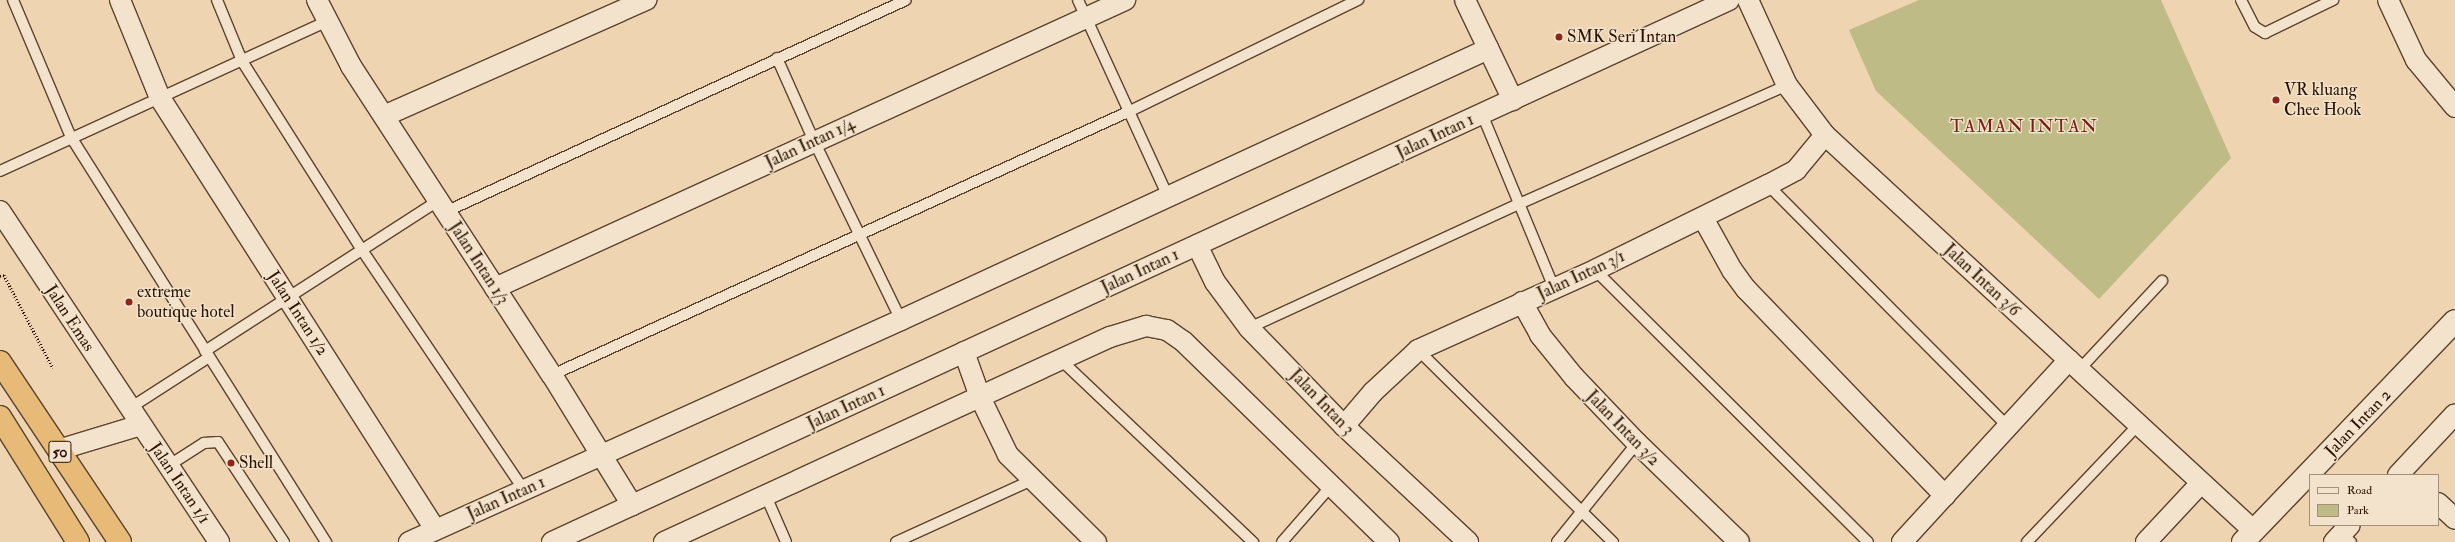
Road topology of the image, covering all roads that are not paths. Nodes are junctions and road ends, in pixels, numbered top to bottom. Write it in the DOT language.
graph roads {
  1 [pos="13,0"];
  2 [pos="120,0"];
  3 [pos="217,0"];
  4 [pos="317,0"];
  5 [pos="646,0"];
  6 [pos="906,0"];
  7 [pos="1125,0"];
  8 [pos="1358,0"];
  9 [pos="1465,0"];
  10 [pos="1729,0"];
  11 [pos="1748,0"];
  12 [pos="2241,0"];
  13 [pos="2333,0"];
  14 [pos="2388,0"];
  15 [pos="1082,9"];
  16 [pos="327,21"];
  17 [pos="1488,49"];
  18 [pos="777,58"];
  19 [pos="242,61"];
  20 [pos="1786,85"];
  21 [pos="160,98"];
  22 [pos="1513,100"];
  23 [pos="2455,107"];
  24 [pos="1130,112"];
  25 [pos="1482,114"];
  26 [pos="384,116"];
  27 [pos="1825,135"];
  28 [pos="70,137"];
  29 [pos="814,141"];
  30 [pos="0,171"];
  31 [pos="1768,185"];
  32 [pos="1168,197"];
  33 [pos="1519,204"];
  34 [pos="442,206"];
  35 [pos="0,210"];
  36 [pos="1703,218"];
  37 [pos="861,235"];
  38 [pos="1197,245"];
  39 [pos="362,250"];
  40 [pos="1595,270"];
  41 [pos="2162,281"];
  42 [pos="496,288"];
  43 [pos="1554,288"];
  44 [pos="288,298"];
  45 [pos="1522,302"];
  46 [pos="901,320"];
  47 [pos="2455,321"];
  48 [pos="1249,328"];
  49 [pos="1418,350"];
  50 [pos="964,352"];
  51 [pos="207,354"];
  52 [pos="1061,360"];
  53 [pos="0,362"];
  54 [pos="2074,365"];
  55 [pos="552,375"];
  56 [pos="980,397"];
  57 [pos="130,408"];
  58 [pos="2455,414"];
  59 [pos="0,417"];
  60 [pos="2139,424"];
  61 [pos="141,425"];
  62 [pos="1344,426"];
  63 [pos="2008,427"];
  64 [pos="1637,444"];
  65 [pos="58,450"];
  66 [pos="603,456"];
  67 [pos="168,466"];
  68 [pos="2403,473"];
  69 [pos="2309,474"];
  70 [pos="2309,474"];
  71 [pos="1032,480"];
  72 [pos="2201,483"];
  73 [pos="1331,486"];
  74 [pos="524,490"];
  75 [pos="766,496"];
  76 [pos="1945,496"];
  77 [pos="2439,504"];
  78 [pos="632,505"];
  79 [pos="1583,513"];
  80 [pos="2455,519"];
  81 [pos="436,529"];
  82 [pos="2249,537"];
  83 [pos="78,542"];
  84 [pos="120,542"];
  85 [pos="219,542"];
  86 [pos="284,542"];
  87 [pos="326,542"];
  88 [pos="409,542"];
  89 [pos="552,542"];
  90 [pos="664,542"];
  91 [pos="786,542"];
  92 [pos="896,542"];
  93 [pos="1096,542"];
  94 [pos="1253,542"];
  95 [pos="1282,542"];
  96 [pos="1389,542"];
  97 [pos="1468,542"];
  98 [pos="1557,542"];
  99 [pos="1613,542"];
  100 [pos="1739,542"];
  101 [pos="1868,542"];
  102 [pos="1902,542"];
  103 [pos="2027,542"];
  104 [pos="2146,542"];
  1 -- 28 [label="lane"];
  2 -- 21 [label="street, Jalan Intan 1/2"];
  3 -- 19 [label="lane"];
  4 -- 16 [label="street, Jalan Intan 1/3"];
  5 -- 26 [label="street"];
  6 -- 18 [label="lane"];
  7 -- 15 [label="street, Jalan Intan 1/4"];
  8 -- 24 [label="lane"];
  9 -- 17 [label="street"];
  10 -- 22 [label="street, Jalan Intan 1"];
  11 -- 20 [label="street, Jalan Intan 3/6"];
  12 -- 13 [label="lane"];
  14 -- 23 [label="street"];
  15 -- 24 [label="lane"];
  15 -- 29 [label="street, Jalan Intan 1/4"];
  16 -- 19 [label="lane"];
  16 -- 26 [label="street, Jalan Intan 1/3"];
  17 -- 22 [label="street"];
  17 -- 32 [label="street, Jalan Intan 1"];
  18 -- 29 [label="lane"];
  18 -- 34 [label="lane"];
  19 -- 21 [label="lane"];
  19 -- 39 [label="lane"];
  20 -- 27 [label="street, Jalan Intan 3/6"];
  20 -- 33 [label="lane"];
  21 -- 28 [label="lane"];
  21 -- 44 [label="street, Jalan Intan 1/2"];
  22 -- 25 [label="street, Jalan Intan 1"];
  24 -- 32 [label="lane"];
  24 -- 37 [label="lane"];
  25 -- 33 [label="lane"];
  25 -- 38 [label="street, Jalan Intan 1"];
  26 -- 34 [label="street, Jalan Intan 1/3"];
  27 -- 31 [label="street, Jalan Intan 3/1"];
  27 -- 54 [label="street, Jalan Intan 3/6"];
  28 -- 30 [label="lane"];
  28 -- 51 [label="lane"];
  29 -- 37 [label="lane"];
  29 -- 42 [label="street, Jalan Intan 1/4"];
  31 -- 36 [label="street, Jalan Intan 3/1"];
  31 -- 63 [label="lane"];
  32 -- 46 [label="street, Jalan Intan 1"];
  33 -- 43 [label="lane"];
  33 -- 48 [label="lane"];
  34 -- 39 [label="lane"];
  34 -- 42 [label="street, Jalan Intan 1/3"];
  35 -- 57 [label="street, Jalan Emas"];
  36 -- 40 [label="street, Jalan Intan 3/1"];
  36 -- 76 [label="street"];
  37 -- 46 [label="lane"];
  37 -- 55 [label="lane"];
  38 -- 48 [label="street, Jalan Intan 3"];
  38 -- 50 [label="street, Jalan Intan 1"];
  39 -- 44 [label="lane"];
  39 -- 74 [label="lane"];
  40 -- 43 [label="street, Jalan Intan 3/1"];
  40 -- 101 [label="lane"];
  41 -- 54 [label="lane"];
  42 -- 55 [label="street, Jalan Intan 1/3"];
  43 -- 45 [label="street, Jalan Intan 3/1"];
  44 -- 51 [label="lane"];
  44 -- 81 [label="street, Jalan Intan 1/2"];
  45 -- 49 [label="street, Jalan Intan 3/1"];
  45 -- 64 [label="street, Jalan Intan 3/2"];
  46 -- 66 [label="street, Jalan Intan 1"];
  47 -- 69 [label="street, Jalan Intan 2"];
  48 -- 62 [label="street, Jalan Intan 3"];
  49 -- 62 [label="street, Jalan Intan 3/1"];
  49 -- 79 [label="lane"];
  50 -- 56 [label="street"];
  50 -- 78 [label="street, Jalan Intan 1"];
  51 -- 57 [label="lane"];
  51 -- 87 [label="lane"];
  52 -- 56 [label="street"];
  52 -- 73 [label="street"];
  52 -- 94 [label="lane"];
  53 -- 65 [label="highway, 50"];
  54 -- 60 [label="street, Jalan Intan 3/6"];
  54 -- 63 [label="street"];
  55 -- 66 [label="street, Jalan Intan 1/3"];
  56 -- 71 [label="street"];
  56 -- 75 [label="street"];
  57 -- 61 [label="street, Jalan Emas"];
  58 -- 68 [label="street"];
  59 -- 83 [label="highway, 50"];
  60 -- 72 [label="street, Jalan Intan 3/6"];
  60 -- 103 [label="lane"];
  61 -- 65 [label="street"];
  61 -- 67 [label="street, Jalan Intan 1/1"];
  62 -- 97 [label="street, Jalan Intan 3"];
  63 -- 76 [label="street"];
  64 -- 79 [label="lane"];
  64 -- 100 [label="street, Jalan Intan 3/2"];
  65 -- 84 [label="highway, 50"];
  66 -- 74 [label="street, Jalan Intan 1"];
  66 -- 78 [label="street, Jalan Intan 1/3"];
  67 -- 85 [label="street, Jalan Intan 1/1"];
  67 -- 86 [label="lane"];
  70 -- 82 [label="street, Jalan Intan 2"];
  71 -- 92 [label="lane"];
  71 -- 93 [label="street"];
  72 -- 82 [label="street, Jalan Intan 3/6"];
  72 -- 104 [label="street"];
  73 -- 95 [label="lane"];
  73 -- 96 [label="street"];
  74 -- 81 [label="street, Jalan Intan 1"];
  75 -- 90 [label="street"];
  75 -- 91 [label="lane"];
  76 -- 102 [label="street"];
  77 -- 80 [label="street"];
  78 -- 89 [label="street, Jalan Intan 1"];
  79 -- 98 [label="lane"];
  79 -- 99 [label="lane"];
  81 -- 88 [label="street, Jalan Intan 1"];
}
